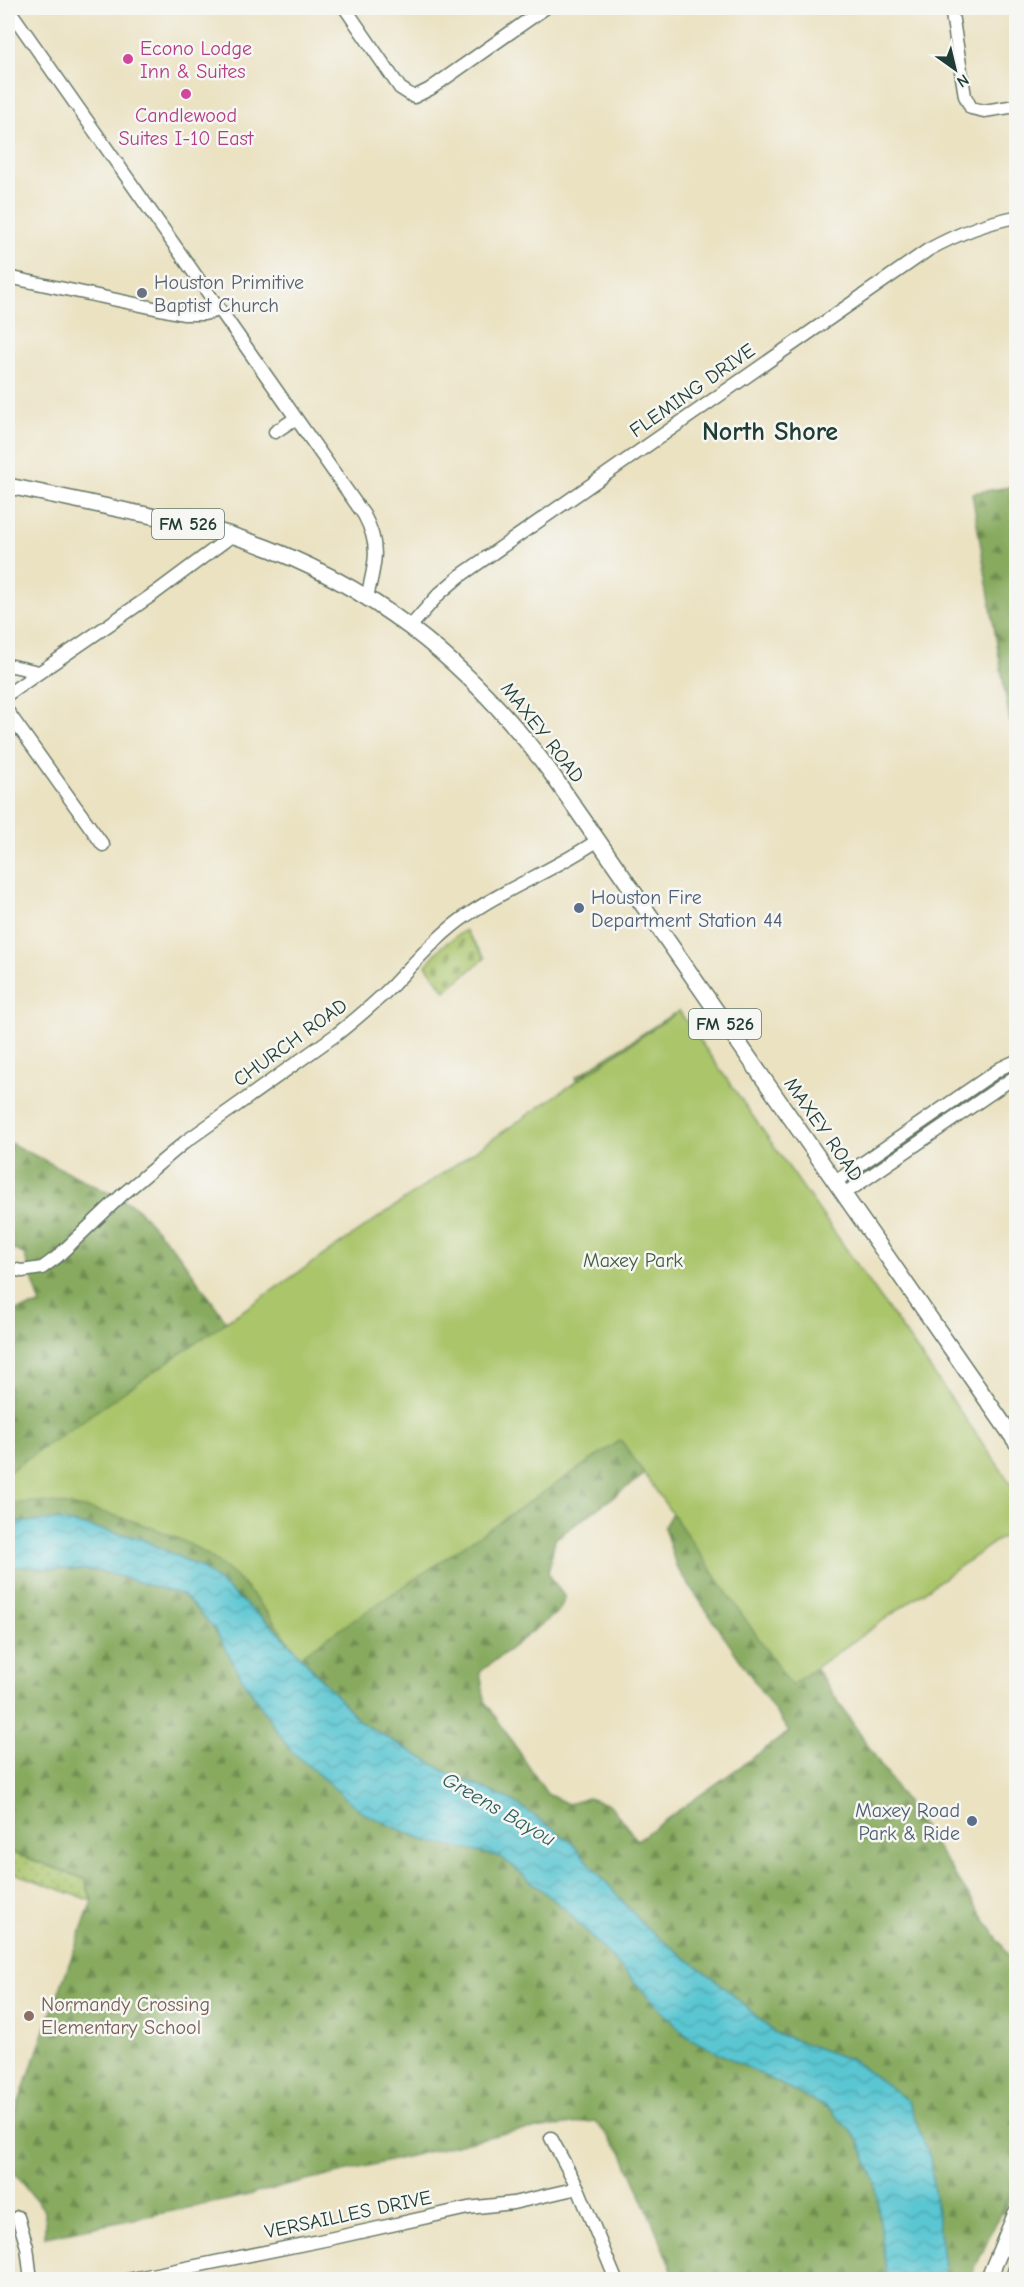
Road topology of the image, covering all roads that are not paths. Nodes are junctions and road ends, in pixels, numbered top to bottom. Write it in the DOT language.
graph roads {
  1 [pos="8,8"];
  2 [pos="345,8"];
  3 [pos="545,8"];
  4 [pos="951,8"];
  5 [pos="1017,106"];
  6 [pos="1017,217"];
  7 [pos="8,277"];
  8 [pos="220,310"];
  9 [pos="296,418"];
  10 [pos="275,432"];
  11 [pos="8,486"];
  12 [pos="233,535"];
  13 [pos="367,597"];
  14 [pos="410,627"];
  15 [pos="8,666"];
  16 [pos="39,672"];
  17 [pos="8,694"];
  18 [pos="8,712"];
  19 [pos="598,840"];
  20 [pos="103,845"];
  21 [pos="1017,1061"];
  22 [pos="1017,1076"];
  23 [pos="923,1122"];
  24 [pos="932,1134"];
  25 [pos="840,1188"];
  26 [pos="8,1268"];
  27 [pos="1017,1442"];
  28 [pos="551,2138"];
  29 [pos="578,2188"];
  30 [pos="1017,2213"];
  31 [pos="18,2217"];
  32 [pos="1017,2270"];
  33 [pos="31,2280"];
  34 [pos="127,2280"];
  35 [pos="616,2280"];
  36 [pos="988,2280"];
  37 [pos="1013,2280"];
  1 -- 8 [label="street"];
  2 -- 3 [label="street"];
  4 -- 5 [label="street"];
  6 -- 14 [label="street, FLEMING DRIVE"];
  7 -- 8 [label="street"];
  8 -- 9 [label="street"];
  9 -- 10 [label="street"];
  9 -- 13 [label="street"];
  11 -- 12 [label="main road, FM 526"];
  12 -- 13 [label="main road, FM 526"];
  12 -- 16 [label="street"];
  13 -- 14 [label="main road, MAXEY ROAD / FM 526"];
  14 -- 19 [label="main road, MAXEY ROAD / FM 526"];
  15 -- 16 [label="street"];
  16 -- 17 [label="street"];
  18 -- 20 [label="street"];
  19 -- 25 [label="main road, MAXEY ROAD / FM 526"];
  19 -- 26 [label="street, CHURCH ROAD"];
  21 -- 23 [label="street"];
  22 -- 24 [label="street"];
  23 -- 24 [label="street"];
  23 -- 25 [label="street"];
  24 -- 25 [label="street"];
  25 -- 27 [label="main road, MAXEY ROAD / FM 526"];
  28 -- 29 [label="street"];
  29 -- 34 [label="street, VERSAILLES DRIVE"];
  29 -- 35 [label="street"];
  30 -- 36 [label="main road"];
  31 -- 33 [label="street"];
  32 -- 37 [label="main road"];
}
